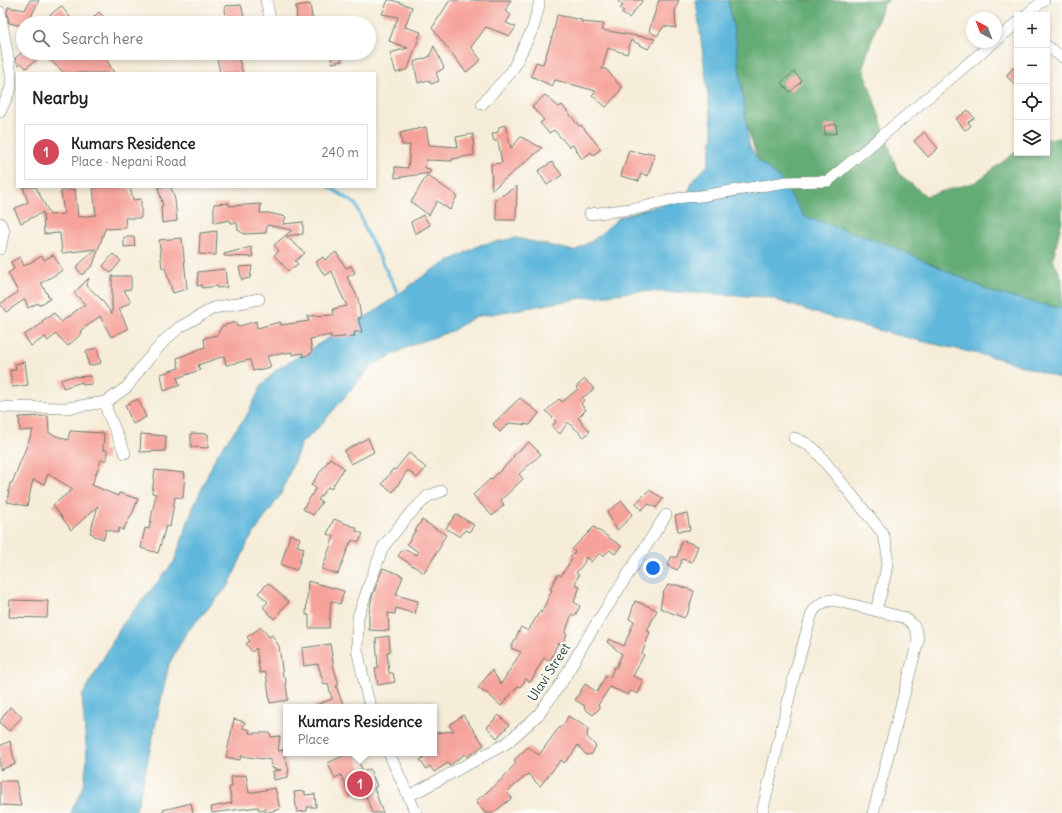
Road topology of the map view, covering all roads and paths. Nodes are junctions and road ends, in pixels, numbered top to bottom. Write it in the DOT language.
graph roads {
  1 [pos="266,0"];
  2 [pos="539,0"];
  3 [pos="1044,0"];
  4 [pos="0,12"];
  5 [pos="1030,12"];
  6 [pos="269,16"];
  7 [pos="1014,27"];
  8 [pos="1002,36"];
  9 [pos="987,48"];
  10 [pos="1050,48"];
  11 [pos="1062,57"];
  12 [pos="482,104"];
  13 [pos="0,112"];
  14 [pos="590,214"];
  15 [pos="0,223"];
  16 [pos="0,249"];
  17 [pos="259,299"];
  18 [pos="106,402"];
  19 [pos="0,407"];
  20 [pos="794,438"];
  21 [pos="125,453"];
  22 [pos="442,491"];
  23 [pos="666,514"];
  24 [pos="876,611"];
  25 [pos="370,704"];
  26 [pos="390,756"];
  27 [pos="409,796"];
  28 [pos="416,813"];
  29 [pos="762,813"];
  30 [pos="873,813"];
  1 -- 6 [label="street"];
  2 -- 12 [label="street"];
  3 -- 5 [label="street"];
  4 -- 13 [label="street"];
  7 -- 8 [label="street"];
  9 -- 14 [label="street"];
  10 -- 11 [label="street"];
  15 -- 16 [label="street"];
  17 -- 18 [label="street"];
  18 -- 19 [label="street"];
  18 -- 21 [label="street"];
  20 -- 24 [label="street"];
  22 -- 25 [label="street"];
  23 -- 27 [label="street, Ulavi Street"];
  24 -- 29 [label="street"];
  24 -- 30 [label="street"];
  26 -- 27 [label="street"];
  27 -- 28 [label="street"];
}
